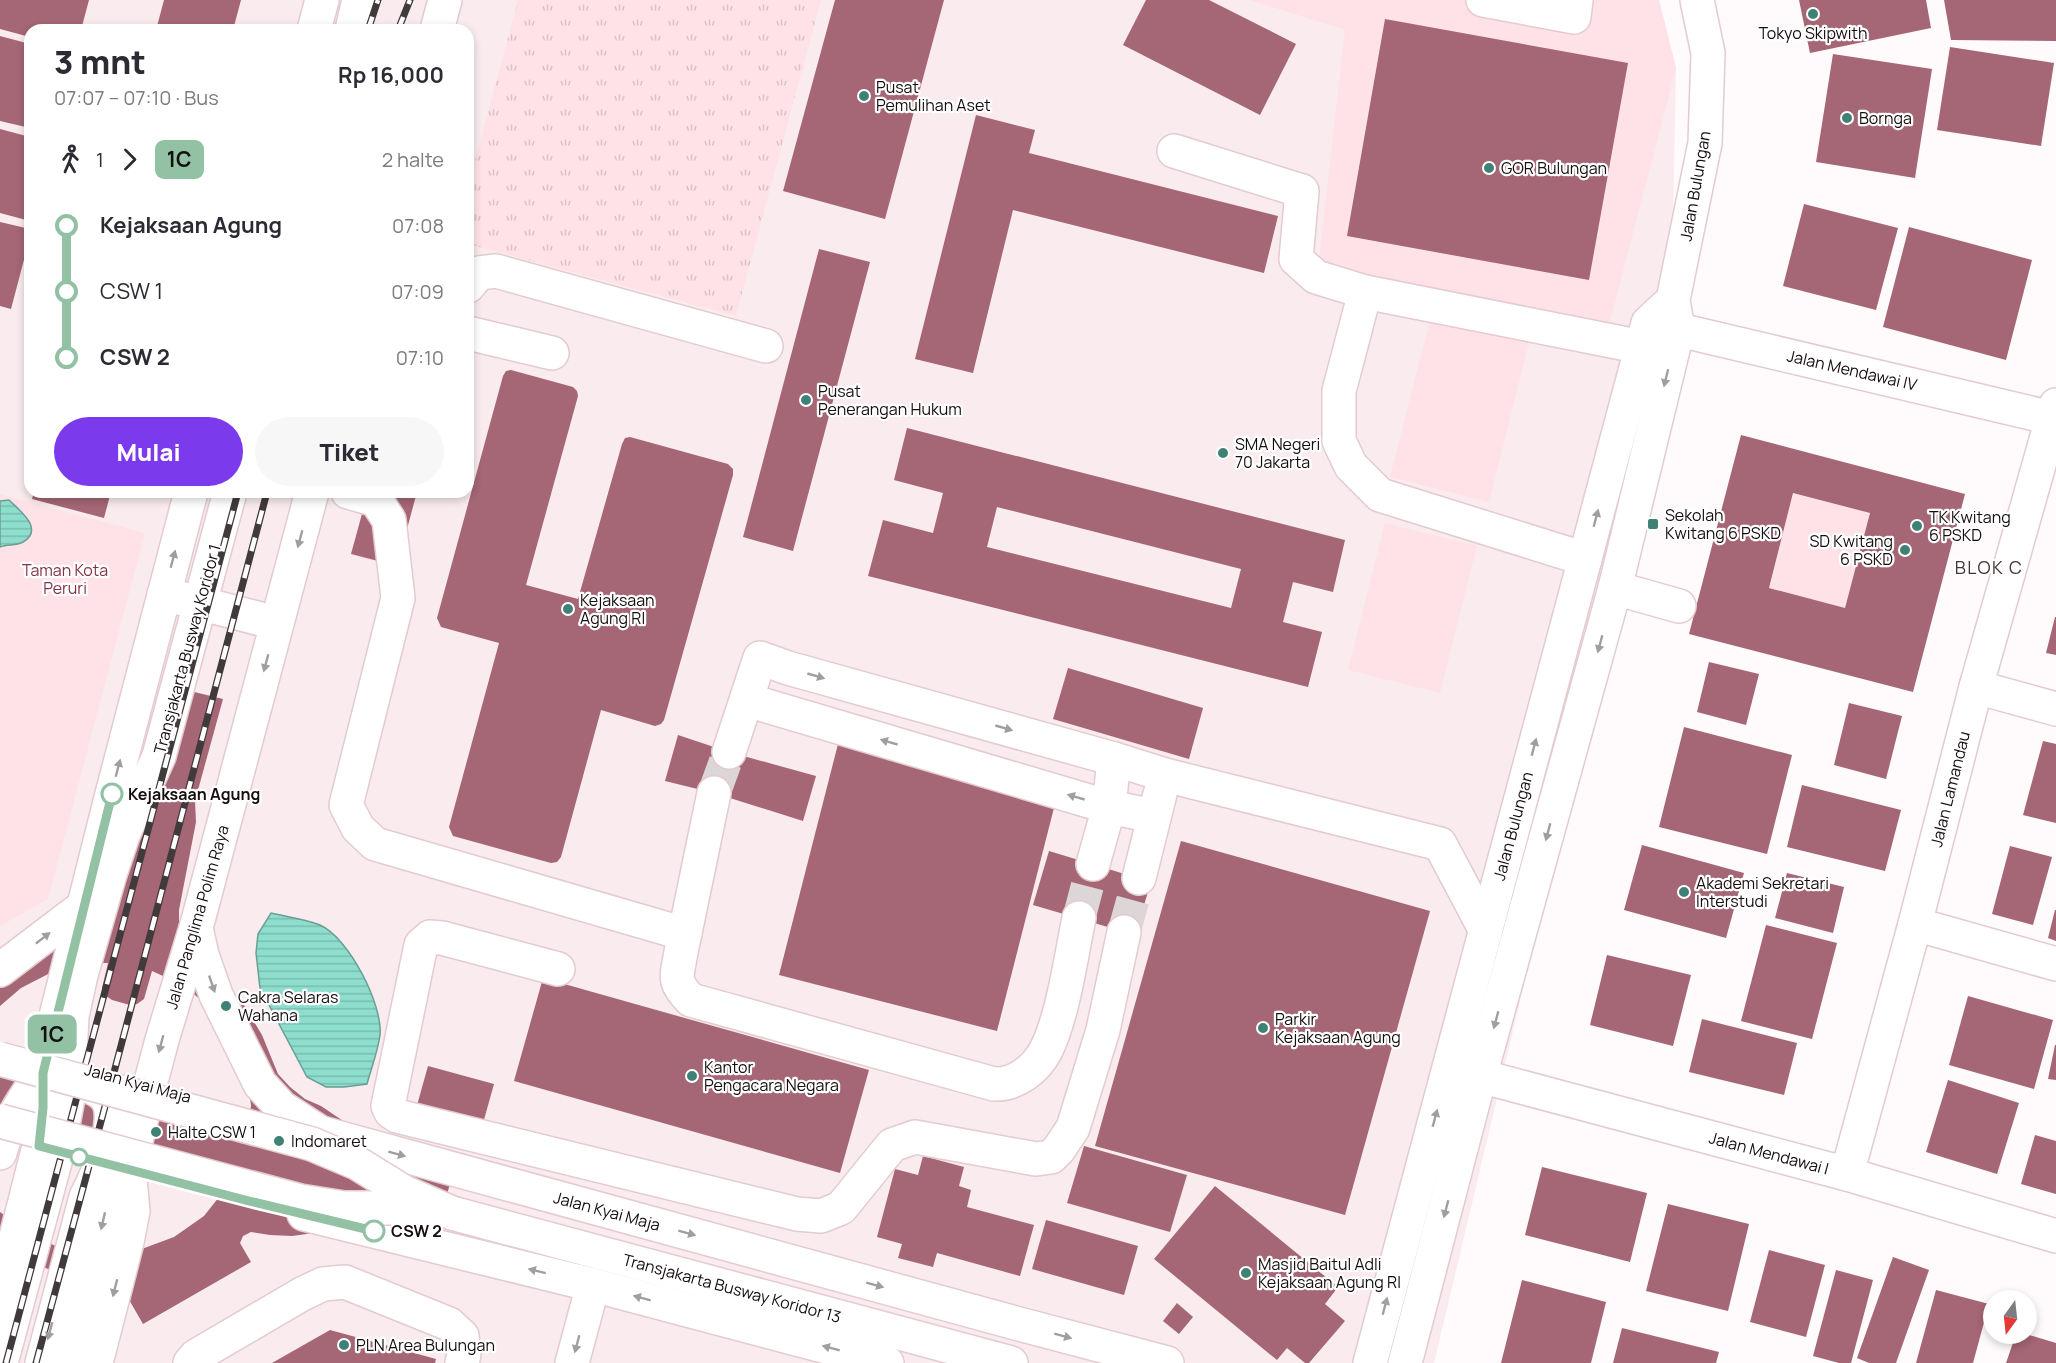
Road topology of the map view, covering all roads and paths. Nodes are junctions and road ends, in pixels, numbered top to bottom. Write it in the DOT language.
graph roads {
  1 [pos="322,0"];
  2 [pos="359,0"];
  3 [pos="445,0"];
  4 [pos="1483,0"];
  5 [pos="1576,0"];
  6 [pos="1697,0"];
  7 [pos="316,24"];
  8 [pos="353,24"];
  9 [pos="439,24"];
  10 [pos="1174,151"];
  11 [pos="474,279"];
  12 [pos="1365,292"];
  13 [pos="1660,325"];
  14 [pos="474,334"];
  15 [pos="766,346"];
  16 [pos="552,353"];
  17 [pos="2055,415"];
  18 [pos="189,498"];
  19 [pos="228,498"];
  20 [pos="310,498"];
  21 [pos="369,498"];
  22 [pos="1585,559"];
  23 [pos="1615,588"];
  24 [pos="164,594"];
  25 [pos="200,602"];
  26 [pos="1679,606"];
  27 [pos="276,623"];
  28 [pos="1976,687"];
  29 [pos="747,700"];
  30 [pos="2056,709"];
  31 [pos="729,752"];
  32 [pos="1114,759"];
  33 [pos="1165,775"];
  34 [pos="714,793"];
  35 [pos="1109,807"];
  36 [pos="1154,816"];
  37 [pos="1093,864"];
  38 [pos="1139,878"];
  39 [pos="84,906"];
  40 [pos="1079,918"];
  41 [pos="1915,924"];
  42 [pos="196,928"];
  43 [pos="1485,929"];
  44 [pos="1124,932"];
  45 [pos="685,934"];
  46 [pos="2056,964"];
  47 [pos="558,969"];
  48 [pos="0,970"];
  49 [pos="0,1047"];
  50 [pos="0,1060"];
  51 [pos="57,1069"];
  52 [pos="1480,1076"];
  53 [pos="137,1082"];
  54 [pos="321,1133"];
  55 [pos="1,1136"];
  56 [pos="49,1148"];
  57 [pos="113,1155"];
  58 [pos="1847,1174"];
  59 [pos="452,1213"];
  60 [pos="2056,1236"];
  61 [pos="593,1285"];
  62 [pos="0,1300"];
  63 [pos="1,1363"];
  64 [pos="42,1363"];
  65 [pos="67,1363"];
  66 [pos="96,1363"];
  67 [pos="190,1363"];
  68 [pos="462,1363"];
  69 [pos="572,1363"];
  70 [pos="887,1363"];
  71 [pos="1011,1363"];
  72 [pos="1167,1363"];
  73 [pos="1370,1363"];
  74 [pos="1405,1363"];
  1 -- 7 [label="main road"];
  2 -- 8 [label="main road"];
  3 -- 9 [label="main road"];
  4 -- 5 [label="main road"];
  6 -- 13 [label="main road, Jalan Bulungan"];
  10 -- 12 [label="main road, Jalan Mendawai IV"];
  11 -- 15 [label="main road"];
  12 -- 13 [label="main road, Jalan Mendawai IV"];
  12 -- 22 [label="main road"];
  13 -- 17 [label="main road, Jalan Mendawai IV"];
  22 -- 13 [label="main road, Jalan Bulungan, one-way"];
  13 -- 23 [label="main road, Jalan Bulungan, one-way"];
  14 -- 16 [label="main road"];
  17 -- 28 [label="main road, Jalan Lamandau"];
  24 -- 18 [label="main road, one-way"];
  19 -- 25 [label="main road, Transjakarta Busway Koridor 1"];
  20 -- 27 [label="main road, Jalan Panglima Polim Raya, one-way"];
  21 -- 45 [label="main road"];
  43 -- 22 [label="main road, Jalan Bulungan, one-way"];
  23 -- 26 [label="main road"];
  23 -- 52 [label="main road, Jalan Bulungan, one-way"];
  24 -- 25 [label="main road"];
  39 -- 24 [label="main road, one-way"];
  25 -- 27 [label="main road"];
  25 -- 51 [label="main road, Transjakarta Busway Koridor 1"];
  27 -- 42 [label="main road, Jalan Panglima Polim Raya, one-way"];
  28 -- 30 [label="main road"];
  28 -- 41 [label="main road, Jalan Lamandau"];
  29 -- 31 [label="main road"];
  29 -- 32 [label="main road, one-way"];
  35 -- 29 [label="main road, one-way"];
  32 -- 33 [label="main road"];
  32 -- 35 [label="main road"];
  33 -- 36 [label="main road"];
  33 -- 43 [label="main road"];
  34 -- 45 [label="main road"];
  35 -- 36 [label="main road"];
  35 -- 37 [label="main road"];
  36 -- 38 [label="main road"];
  48 -- 39 [label="main road, one-way"];
  39 -- 51 [label="main road"];
  40 -- 45 [label="main road"];
  41 -- 46 [label="main road"];
  41 -- 58 [label="main road, Jalan Lamandau"];
  42 -- 53 [label="main road, Jalan Panglima Polim Raya, one-way"];
  42 -- 54 [label="main road, one-way"];
  73 -- 43 [label="main road, Jalan Bulungan, one-way"];
  44 -- 47 [label="main road"];
  49 -- 51 [label="main road"];
  50 -- 51 [label="main road"];
  50 -- 59 [label="main road, Transjakarta Busway Koridor 13, bridge"];
  51 -- 53 [label="main road, Jalan Kyai Maja"];
  51 -- 55 [label="main road"];
  51 -- 56 [label="main road, Transjakarta Busway Koridor 1"];
  51 -- 57 [label="main road"];
  52 -- 58 [label="main road, Jalan Mendawai I"];
  52 -- 74 [label="main road, Jalan Bulungan, one-way"];
  53 -- 54 [label="main road, Jalan Kyai Maja"];
  53 -- 57 [label="main road, Jalan Panglima Polim Raya"];
  54 -- 72 [label="main road, Jalan Kyai Maja, one-way"];
  55 -- 56 [label="main road"];
  55 -- 59 [label="main road, Transjakarta Busway Koridor 13, bridge"];
  56 -- 57 [label="main road"];
  56 -- 62 [label="main road"];
  56 -- 63 [label="main road, Transjakarta Busway Koridor 1"];
  61 -- 57 [label="main road, one-way"];
  57 -- 64 [label="main road, one-way"];
  57 -- 65 [label="main road, one-way"];
  57 -- 66 [label="main road, one-way"];
  58 -- 60 [label="main road, Jalan Mendawai I"];
  59 -- 71 [label="main road, Transjakarta Busway Koridor 13"];
  61 -- 69 [label="main road, one-way"];
  70 -- 61 [label="main road, one-way"];
  67 -- 68 [label="main road"];
}
